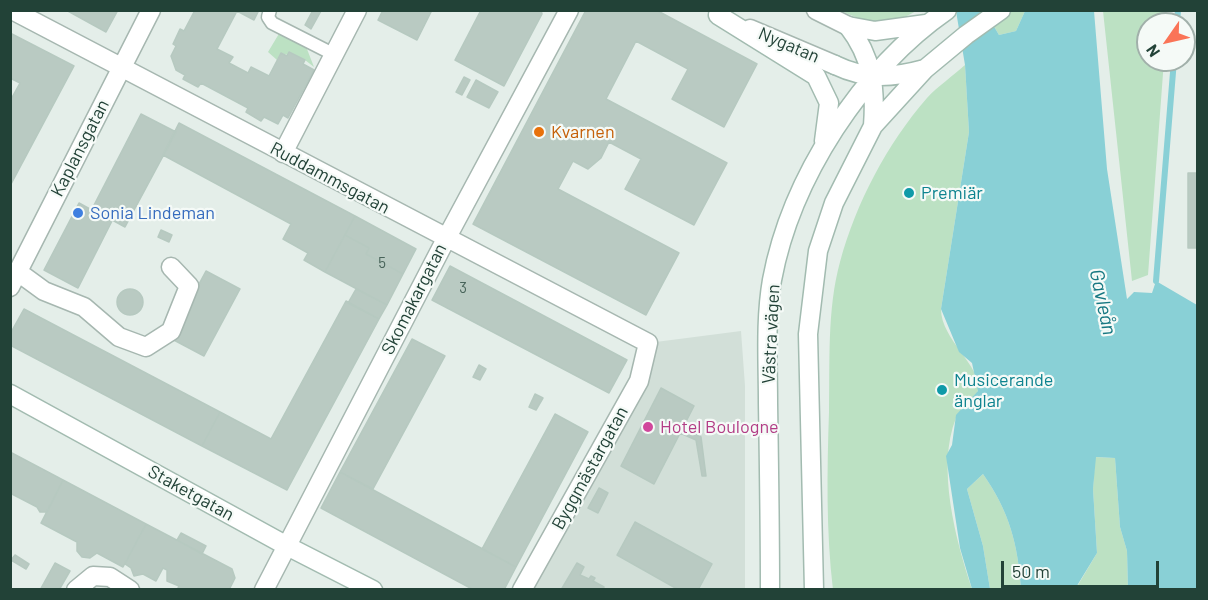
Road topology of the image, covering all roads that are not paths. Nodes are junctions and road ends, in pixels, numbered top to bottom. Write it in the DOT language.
graph roads {
  1 [pos="12,10"];
  2 [pos="151,10"];
  3 [pos="270,10"];
  4 [pos="357,10"];
  5 [pos="568,10"];
  6 [pos="816,10"];
  7 [pos="947,10"];
  8 [pos="1001,10"];
  9 [pos="714,13"];
  10 [pos="927,24"];
  11 [pos="848,26"];
  12 [pos="335,55"];
  13 [pos="121,68"];
  14 [pos="925,69"];
  15 [pos="872,78"];
  16 [pos="873,126"];
  17 [pos="823,148"];
  18 [pos="283,153"];
  19 [pos="446,239"];
  20 [pos="171,267"];
  21 [pos="14,279"];
  22 [pos="648,343"];
  23 [pos="10,394"];
  24 [pos="287,546"];
  25 [pos="76,590"];
  26 [pos="130,590"];
  27 [pos="264,590"];
  28 [pos="373,590"];
  29 [pos="522,590"];
  30 [pos="770,590"];
  31 [pos="814,590"];
  1 -- 13 [label="street, Ruddammsgatan"];
  2 -- 13 [label="street, Kaplansgatan"];
  3 -- 12 [label="lane"];
  4 -- 12 [label="street"];
  5 -- 19 [label="street, Skomakargatan"];
  6 -- 11 [label="street"];
  7 -- 10 [label="street, Västra vägen"];
  8 -- 14 [label="street"];
  9 -- 15 [label="street, Nygatan"];
  9 -- 17 [label="street"];
  10 -- 11 [label="street"];
  10 -- 15 [label="street, Västra vägen"];
  11 -- 15 [label="street"];
  12 -- 18 [label="street"];
  13 -- 18 [label="street, Ruddammsgatan"];
  13 -- 21 [label="street, Kaplansgatan"];
  14 -- 15 [label="street"];
  14 -- 16 [label="street"];
  15 -- 16 [label="street"];
  15 -- 17 [label="street, Västra vägen"];
  16 -- 31 [label="street, Västra vägen"];
  17 -- 30 [label="street, Västra vägen"];
  18 -- 19 [label="street, Ruddammsgatan"];
  19 -- 22 [label="street, Ruddammsgatan"];
  19 -- 24 [label="street, Skomakargatan"];
  20 -- 21 [label="street"];
  22 -- 29 [label="street, Byggmästargatan"];
  23 -- 24 [label="street, Staketgatan"];
  24 -- 27 [label="street, Skomakargatan"];
  24 -- 28 [label="street, Staketgatan"];
  25 -- 26 [label="street"];
}
